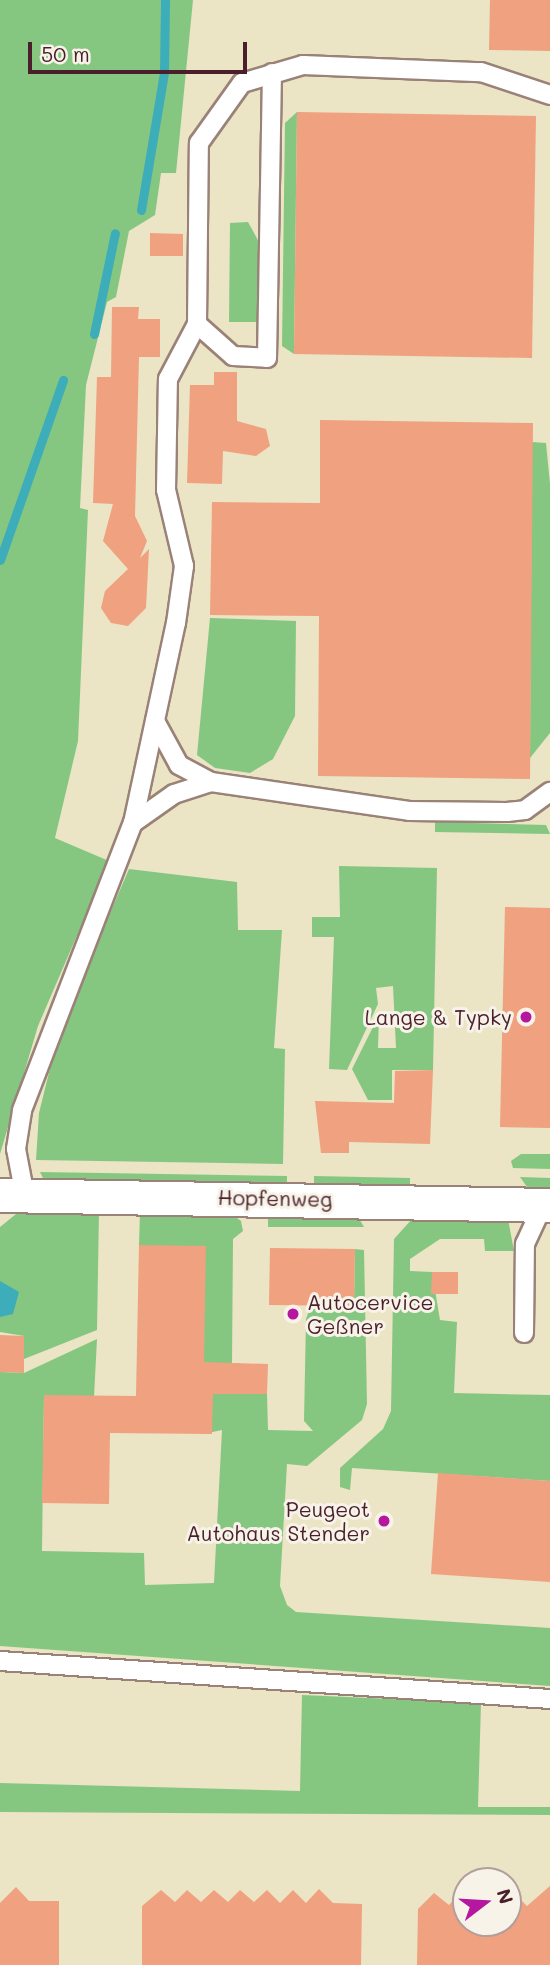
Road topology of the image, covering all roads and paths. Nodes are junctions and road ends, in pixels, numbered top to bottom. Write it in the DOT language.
graph roads {
  1 [pos="272,73"];
  2 [pos="550,95"];
  3 [pos="197,324"];
  4 [pos="155,721"];
  5 [pos="211,782"];
  6 [pos="550,792"];
  7 [pos="133,823"];
  8 [pos="13,1196"];
  9 [pos="547,1205"];
  10 [pos="524,1333"];
  11 [pos="0,1661"];
  12 [pos="550,1699"];
  1 -- 2 [label="lane"];
  1 -- 3 [label="lane"];
  1 -- 3 [label="lane"];
  3 -- 4 [label="lane"];
  4 -- 5 [label="lane"];
  4 -- 7 [label="lane"];
  5 -- 6 [label="lane"];
  5 -- 7 [label="lane"];
  7 -- 8 [label="lane"];
  8 -- 9 [label="street, Hopfenweg"];
  9 -- 10 [label="lane"];
  11 -- 12 [label="lane"];
}
